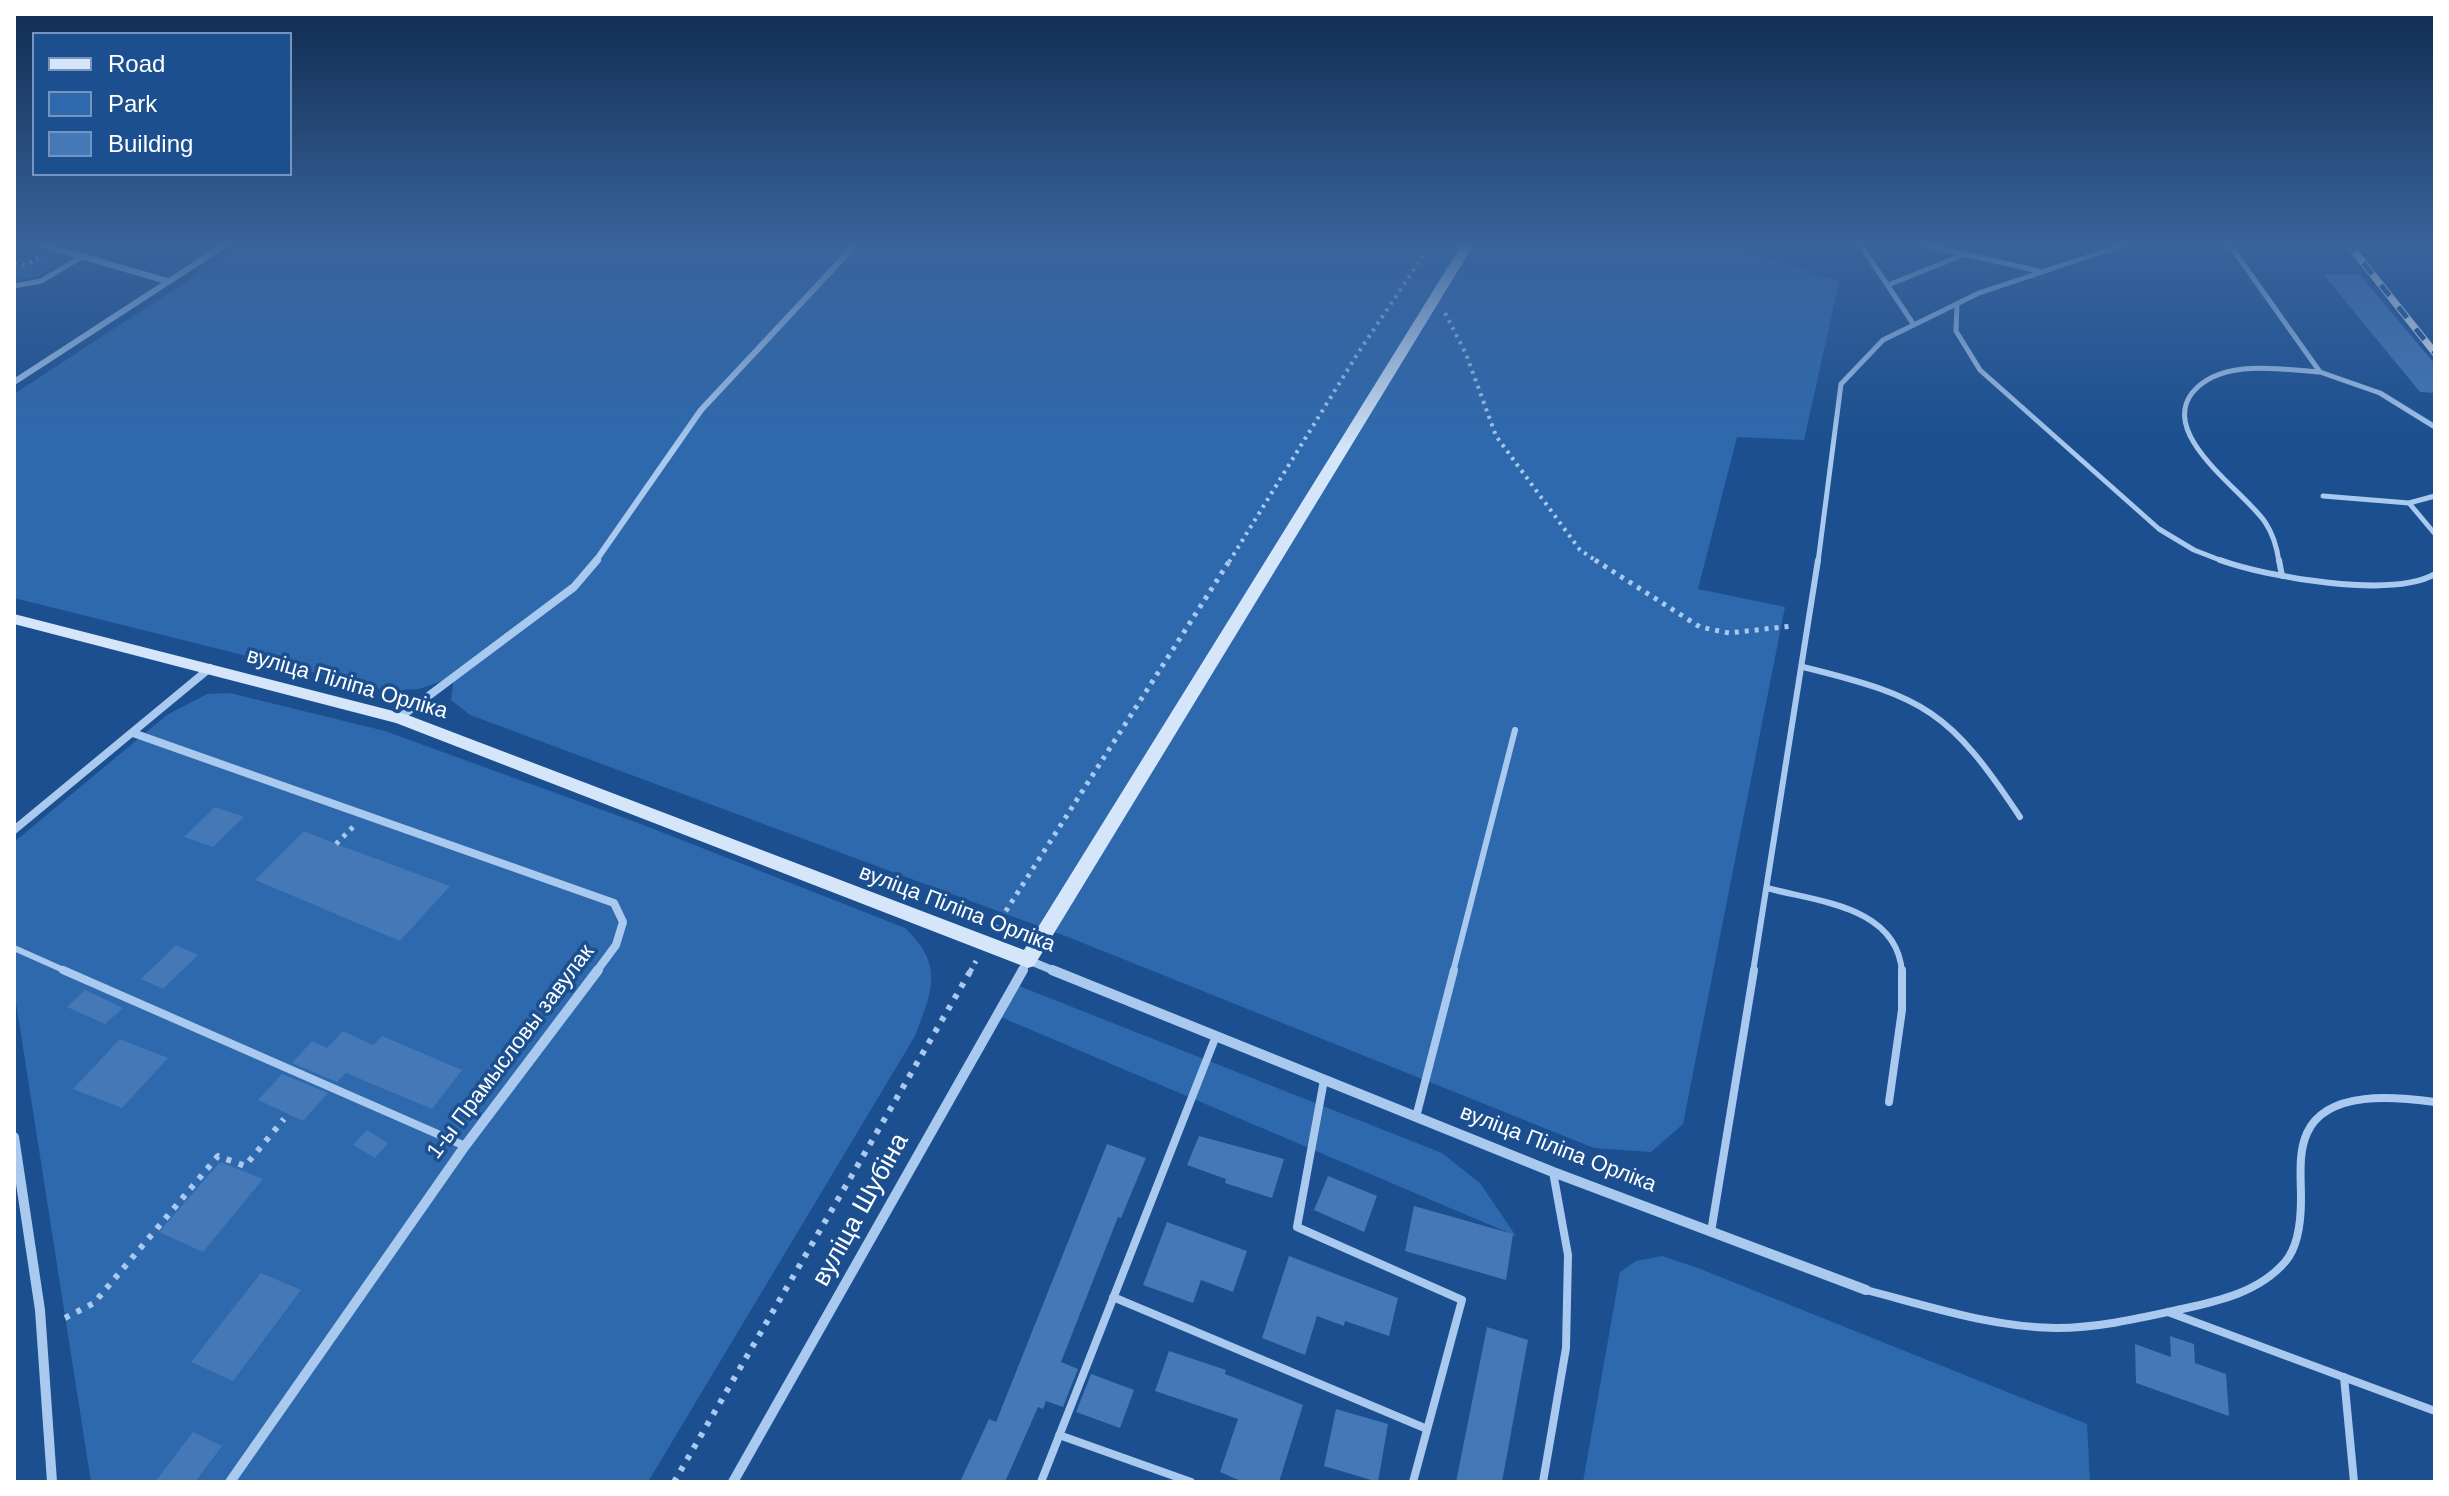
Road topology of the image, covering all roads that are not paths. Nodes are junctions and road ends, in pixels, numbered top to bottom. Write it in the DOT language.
graph roads {
  1 [pos="122,311"];
  2 [pos="791,311"];
  3 [pos="1426,311"];
  4 [pos="1905,311"];
  5 [pos="1943,311"];
  6 [pos="1955,311"];
  7 [pos="2277,311"];
  8 [pos="1914,325"];
  9 [pos="2320,372"];
  10 [pos="14,382"];
  11 [pos="2435,427"];
  12 [pos="2323,496"];
  13 [pos="2435,496"];
  14 [pos="2409,503"];
  15 [pos="2435,534"];
  16 [pos="2435,574"];
  17 [pos="2282,576"];
  18 [pos="14,619"];
  19 [pos="1803,667"];
  20 [pos="211,668"];
  21 [pos="399,718"];
  22 [pos="1515,730"];
  23 [pos="133,733"];
  24 [pos="2020,817"];
  25 [pos="14,830"];
  26 [pos="1767,888"];
  27 [pos="14,948"];
  28 [pos="1028,960"];
  29 [pos="1216,1036"];
  30 [pos="1324,1080"];
  31 [pos="1889,1102"];
  32 [pos="2435,1102"];
  33 [pos="1416,1117"];
  34 [pos="14,1137"];
  35 [pos="465,1146"];
  36 [pos="1553,1172"];
  37 [pos="1711,1232"];
  38 [pos="1866,1290"];
  39 [pos="1113,1297"];
  40 [pos="2168,1312"];
  41 [pos="2344,1377"];
  42 [pos="2435,1411"];
  43 [pos="1427,1429"];
  44 [pos="1059,1435"];
  45 [pos="52,1482"];
  46 [pos="230,1482"];
  47 [pos="733,1482"];
  48 [pos="1041,1482"];
  49 [pos="1191,1482"];
  50 [pos="1413,1482"];
  51 [pos="1543,1482"];
  52 [pos="2354,1482"];
  1 -- 10 [label="street"];
  2 -- 21 [label="street"];
  3 -- 28 [label="street"];
  4 -- 8 [label="lane"];
  5 -- 8 [label="lane"];
  6 -- 17 [label="lane"];
  7 -- 9 [label="lane"];
  8 -- 19 [label="lane"];
  9 -- 11 [label="lane"];
  9 -- 17 [label="lane"];
  12 -- 14 [label="lane"];
  13 -- 14 [label="lane"];
  14 -- 15 [label="lane"];
  16 -- 17 [label="lane"];
  18 -- 20 [label="street, вуліца Піліпа Орліка"];
  19 -- 24 [label="lane"];
  19 -- 26 [label="lane"];
  20 -- 21 [label="street, вуліца Піліпа Орліка"];
  20 -- 23 [label="street"];
  21 -- 28 [label="street, вуліца Піліпа Орліка"];
  22 -- 33 [label="lane"];
  23 -- 25 [label="street"];
  23 -- 35 [label="street, 1-ы Прамысловы завулак"];
  26 -- 31 [label="lane"];
  26 -- 37 [label="lane"];
  27 -- 35 [label="lane"];
  28 -- 29 [label="street, вуліца Піліпа Орліка"];
  28 -- 47 [label="street, вуліца Шубіна"];
  29 -- 30 [label="street, вуліца Піліпа Орліка"];
  29 -- 39 [label="lane"];
  30 -- 33 [label="street, вуліца Піліпа Орліка"];
  30 -- 43 [label="lane"];
  32 -- 40 [label="lane"];
  33 -- 36 [label="street, вуліца Піліпа Орліка"];
  34 -- 45 [label="street"];
  35 -- 46 [label="street, 1-ы Прамысловы завулак"];
  36 -- 37 [label="street, вуліца Піліпа Орліка"];
  36 -- 51 [label="lane"];
  37 -- 38 [label="street, вуліца Піліпа Орліка"];
  38 -- 40 [label="lane"];
  39 -- 43 [label="lane"];
  39 -- 44 [label="lane"];
  40 -- 41 [label="lane"];
  41 -- 42 [label="lane"];
  41 -- 52 [label="lane"];
  43 -- 50 [label="lane"];
  44 -- 48 [label="lane"];
  44 -- 49 [label="lane"];
}
